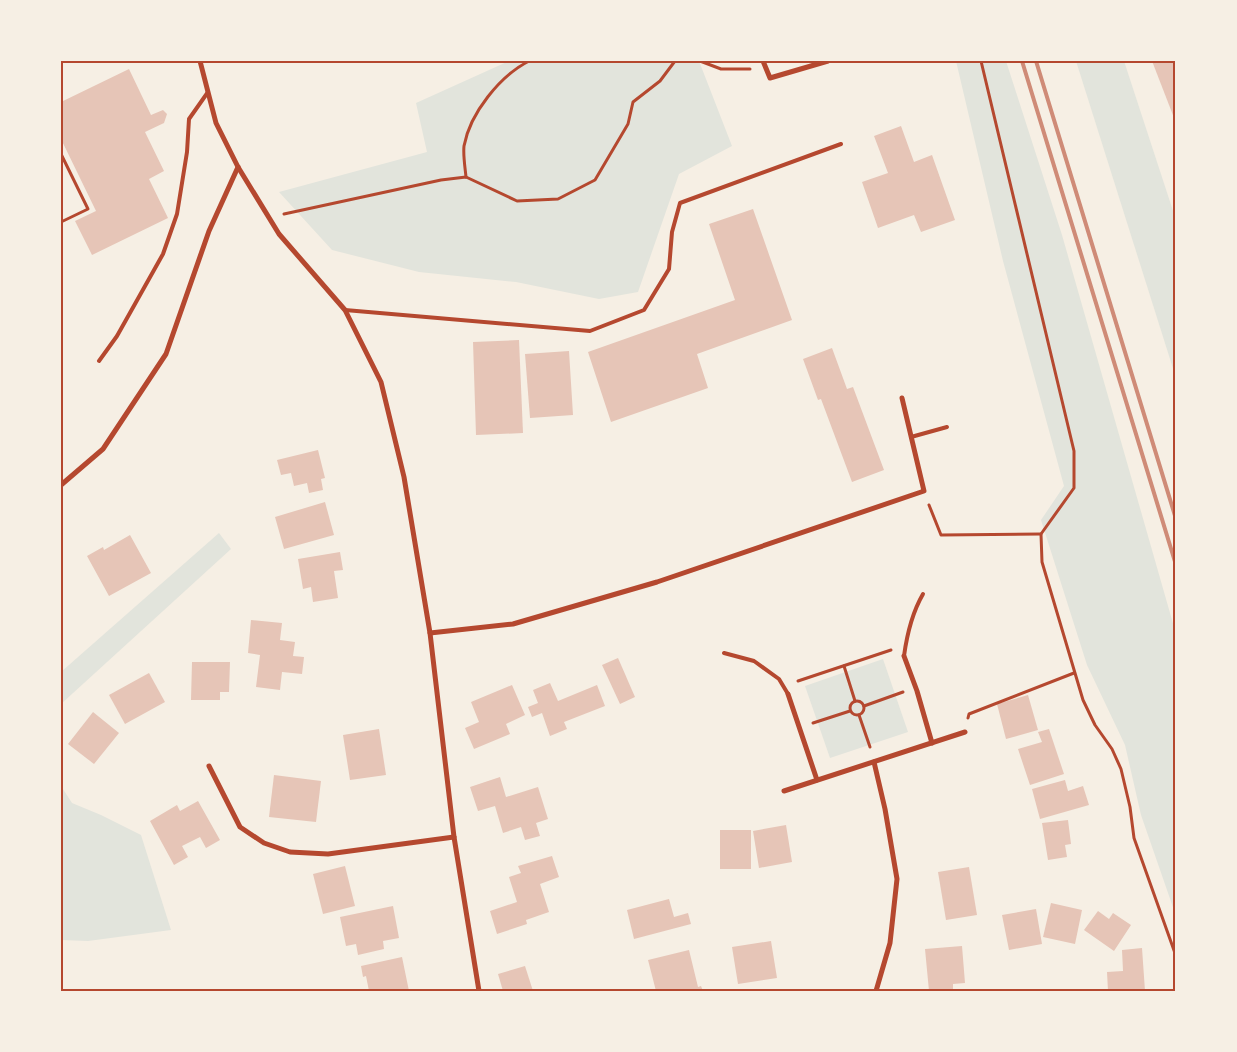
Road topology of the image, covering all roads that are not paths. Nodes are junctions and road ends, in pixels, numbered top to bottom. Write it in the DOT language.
graph roads {
  1 [pos="200,61"];
  2 [pos="763,61"];
  3 [pos="828,61"];
  4 [pos="208,92"];
  5 [pos="841,144"];
  6 [pos="238,167"];
  7 [pos="345,310"];
  8 [pos="99,361"];
  9 [pos="902,398"];
  10 [pos="947,427"];
  11 [pos="911,437"];
  12 [pos="61,485"];
  13 [pos="923,594"];
  14 [pos="430,633"];
  15 [pos="724,653"];
  16 [pos="904,656"];
  17 [pos="788,694"];
  18 [pos="965,732"];
  19 [pos="932,743"];
  20 [pos="874,762"];
  21 [pos="208,766"];
  22 [pos="817,780"];
  23 [pos="784,791"];
  24 [pos="454,837"];
  25 [pos="479,991"];
  26 [pos="876,991"];
  1 -- 4 [label="street"];
  2 -- 3 [label="street"];
  4 -- 6 [label="street"];
  4 -- 8 [label="lane"];
  5 -- 7 [label="lane"];
  6 -- 7 [label="street"];
  6 -- 12 [label="street"];
  7 -- 14 [label="street"];
  9 -- 11 [label="street"];
  10 -- 11 [label="lane"];
  11 -- 14 [label="street"];
  13 -- 16 [label="lane"];
  14 -- 24 [label="street"];
  15 -- 17 [label="lane"];
  16 -- 19 [label="street"];
  17 -- 22 [label="street"];
  18 -- 19 [label="street"];
  19 -- 20 [label="street"];
  20 -- 22 [label="street"];
  20 -- 26 [label="street"];
  21 -- 24 [label="street"];
  22 -- 23 [label="street"];
  24 -- 25 [label="street"];
}
